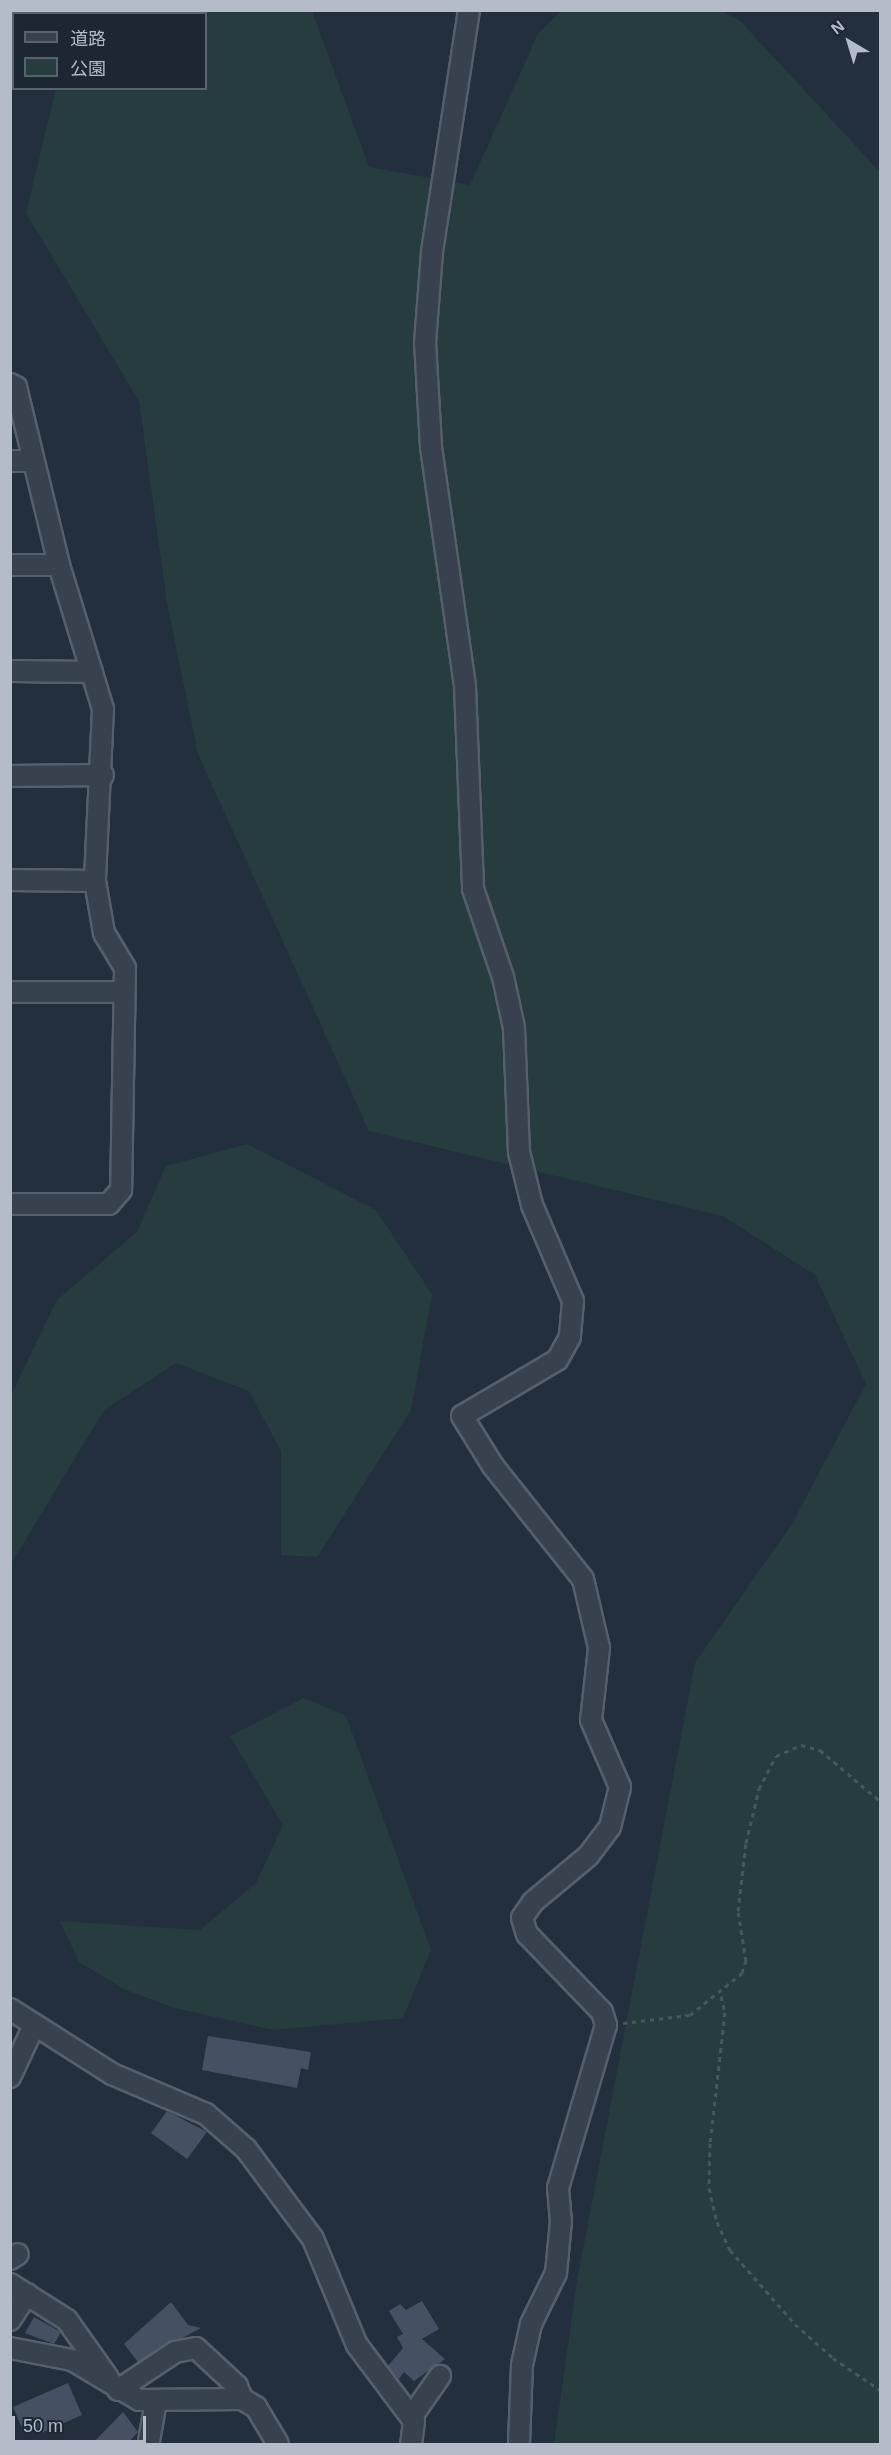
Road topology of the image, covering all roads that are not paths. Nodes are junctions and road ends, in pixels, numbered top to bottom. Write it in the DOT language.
graph roads {
  1 [pos="469,10"];
  2 [pos="10,384"];
  3 [pos="10,461"];
  4 [pos="33,461"];
  5 [pos="10,565"];
  6 [pos="59,565"];
  7 [pos="10,671"];
  8 [pos="92,672"];
  9 [pos="103,775"];
  10 [pos="10,776"];
  11 [pos="10,880"];
  12 [pos="95,881"];
  13 [pos="10,992"];
  14 [pos="121,992"];
  15 [pos="10,1204"];
  16 [pos="10,2009"];
  17 [pos="33,2028"];
  18 [pos="10,2077"];
  19 [pos="10,2284"];
  20 [pos="27,2294"];
  21 [pos="10,2320"];
  22 [pos="10,2348"];
  23 [pos="440,2376"];
  24 [pos="113,2386"];
  25 [pos="156,2402"];
  26 [pos="249,2403"];
  27 [pos="412,2416"];
  28 [pos="150,2441"];
  29 [pos="278,2445"];
  30 [pos="289,2445"];
  31 [pos="411,2445"];
  32 [pos="519,2445"];
  1 -- 32 [label="street"];
  2 -- 4 [label="street"];
  3 -- 4 [label="street"];
  4 -- 6 [label="street"];
  5 -- 6 [label="street"];
  6 -- 8 [label="street"];
  7 -- 8 [label="street"];
  8 -- 9 [label="street"];
  9 -- 10 [label="street"];
  9 -- 12 [label="street"];
  11 -- 12 [label="street"];
  12 -- 14 [label="street"];
  13 -- 14 [label="street"];
  14 -- 15 [label="street"];
  16 -- 17 [label="street"];
  17 -- 18 [label="street"];
  17 -- 27 [label="street"];
  19 -- 20 [label="street"];
  20 -- 21 [label="street"];
  20 -- 24 [label="street"];
  22 -- 24 [label="street"];
  23 -- 27 [label="street"];
  24 -- 25 [label="street"];
  24 -- 26 [label="street"];
  25 -- 26 [label="street"];
  25 -- 28 [label="street"];
  26 -- 29 [label="street"];
  26 -- 30 [label="street"];
  27 -- 31 [label="street"];
}
